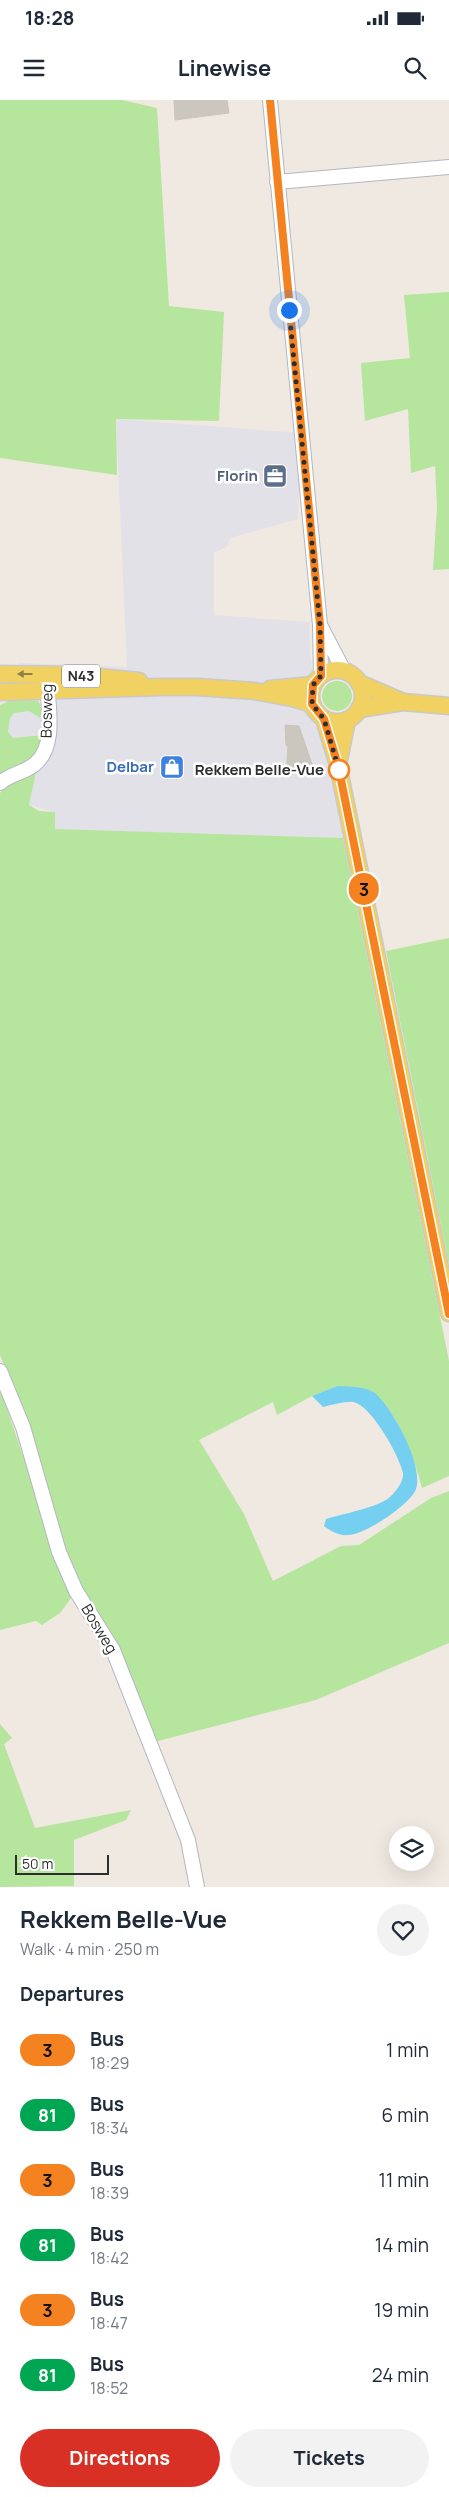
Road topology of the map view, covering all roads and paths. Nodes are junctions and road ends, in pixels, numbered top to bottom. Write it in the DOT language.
graph roads {
  1 [pos="270,100"];
  2 [pos="449,167"];
  3 [pos="277,182"];
  4 [pos="320,625"];
  5 [pos="344,671"];
  6 [pos="0,674"];
  7 [pos="47,674"];
  8 [pos="317,681"];
  9 [pos="359,683"];
  10 [pos="161,687"];
  11 [pos="48,691"];
  12 [pos="0,692"];
  13 [pos="255,692"];
  14 [pos="404,702"];
  15 [pos="312,704"];
  16 [pos="449,706"];
  17 [pos="353,714"];
  18 [pos="324,719"];
  19 [pos="338,765"];
  20 [pos="0,783"];
  21 [pos="449,1313"];
  22 [pos="0,1370"];
  23 [pos="197,1887"];
  1 -- 3 [label="street"];
  2 -- 3 [label="street"];
  3 -- 4 [label="street"];
  4 -- 5 [label="street"];
  4 -- 8 [label="street"];
  5 -- 8 [label="main road, N43"];
  5 -- 9 [label="main road"];
  7 -- 6 [label="main road, N43, one-way"];
  7 -- 10 [label="main road, N43"];
  7 -- 11 [label="street, Bosweg"];
  8 -- 13 [label="main road, N43"];
  8 -- 15 [label="main road"];
  9 -- 14 [label="main road"];
  9 -- 17 [label="main road"];
  10 -- 11 [label="main road, N43"];
  10 -- 13 [label="main road, N43"];
  11 -- 12 [label="main road, N43"];
  11 -- 20 [label="street, Bosweg"];
  13 -- 15 [label="main road, N43"];
  14 -- 16 [label="main road"];
  14 -- 17 [label="main road"];
  15 -- 18 [label="main road"];
  17 -- 18 [label="main road"];
  17 -- 19 [label="main road"];
  18 -- 19 [label="main road"];
  19 -- 21 [label="main road"];
  22 -- 23 [label="street, Bosweg"];
}
